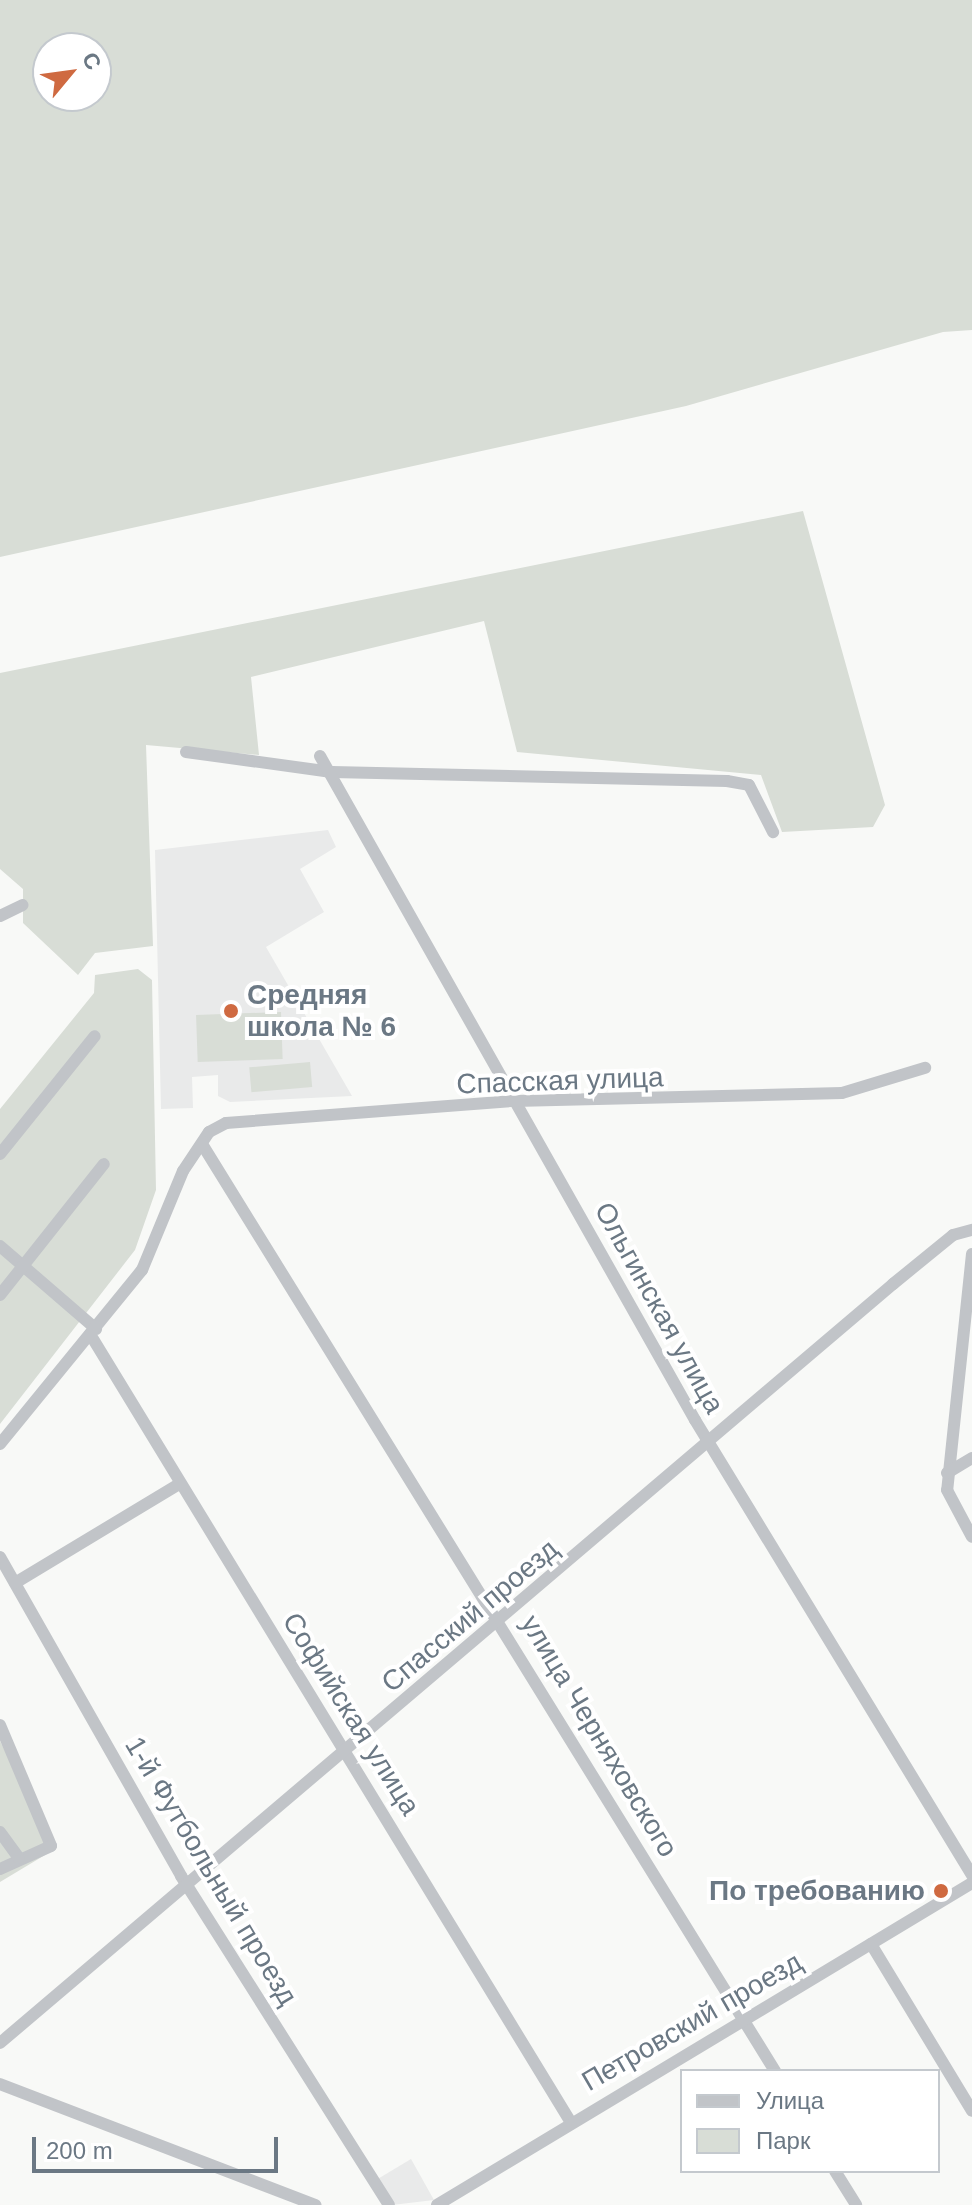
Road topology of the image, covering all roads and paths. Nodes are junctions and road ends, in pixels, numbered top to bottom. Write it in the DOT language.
graph roads {
  1 [pos="186,752"];
  2 [pos="320,756"];
  3 [pos="332,772"];
  4 [pos="773,832"];
  5 [pos="23,905"];
  6 [pos="0,916"];
  7 [pos="95,1036"];
  8 [pos="925,1068"];
  9 [pos="514,1101"];
  10 [pos="202,1144"];
  11 [pos="0,1154"];
  12 [pos="104,1164"];
  13 [pos="972,1231"];
  14 [pos="0,1246"];
  15 [pos="972,1254"];
  16 [pos="24,1267"];
  17 [pos="0,1295"];
  18 [pos="93,1331"];
  19 [pos="972,1362"];
  20 [pos="957,1370"];
  21 [pos="0,1444"];
  22 [pos="709,1446"];
  23 [pos="972,1458"];
  24 [pos="947,1473"];
  25 [pos="179,1484"];
  26 [pos="972,1537"];
  27 [pos="0,1557"];
  28 [pos="15,1583"];
  29 [pos="501,1621"];
  30 [pos="0,1725"];
  31 [pos="348,1751"];
  32 [pos="0,1832"];
  33 [pos="19,1858"];
  34 [pos="0,1869"];
  35 [pos="972,1875"];
  36 [pos="972,1883"];
  37 [pos="187,1886"];
  38 [pos="871,1944"];
  39 [pos="744,2021"];
  40 [pos="0,2043"];
  41 [pos="774,2069"];
  42 [pos="0,2084"];
  43 [pos="972,2111"];
  44 [pos="570,2121"];
  45 [pos="836,2173"];
  46 [pos="316,2205"];
  47 [pos="389,2205"];
  48 [pos="437,2205"];
  49 [pos="856,2205"];
  1 -- 3 [label="street"];
  2 -- 3 [label="street, Ольгинская улица"];
  3 -- 4 [label="street"];
  3 -- 9 [label="street, Ольгинская улица"];
  5 -- 6 [label="street"];
  7 -- 11 [label="street"];
  8 -- 9 [label="street, Спасская улица"];
  9 -- 10 [label="street, Спасская улица"];
  9 -- 22 [label="street, Ольгинская улица"];
  10 -- 18 [label="street"];
  10 -- 29 [label="street, улица Черняховского"];
  12 -- 16 [label="street"];
  13 -- 22 [label="street, Спасский проезд"];
  14 -- 16 [label="street, Софийская улица"];
  15 -- 20 [label="street"];
  16 -- 17 [label="street"];
  16 -- 18 [label="street, Софийская улица"];
  18 -- 21 [label="street"];
  18 -- 25 [label="street, Софийская улица"];
  19 -- 20 [label="street"];
  20 -- 24 [label="street"];
  22 -- 29 [label="street, Спасский проезд"];
  22 -- 35 [label="street, Ольгинская улица"];
  23 -- 24 [label="street"];
  24 -- 26 [label="street"];
  25 -- 28 [label="street"];
  25 -- 31 [label="street, Софийская улица"];
  27 -- 28 [label="street, 1-й Футбольный проезд"];
  28 -- 37 [label="street, 1-й Футбольный проезд"];
  29 -- 31 [label="street, Спасский проезд"];
  29 -- 39 [label="street, улица Черняховского"];
  30 -- 33 [label="street"];
  31 -- 37 [label="street, Спасский проезд"];
  31 -- 44 [label="street, Софийская улица"];
  32 -- 33 [label="street"];
  33 -- 34 [label="street"];
  36 -- 38 [label="street, Петровский проезд"];
  37 -- 40 [label="street, Спасский проезд"];
  37 -- 47 [label="street, 1-й Футбольный проезд"];
  38 -- 39 [label="street, Петровский проезд"];
  38 -- 43 [label="street"];
  39 -- 41 [label="street, улица Черняховского"];
  39 -- 44 [label="street, Петровский проезд"];
  42 -- 46 [label="street"];
  44 -- 48 [label="street, Петровский проезд"];
  45 -- 49 [label="street"];
}
